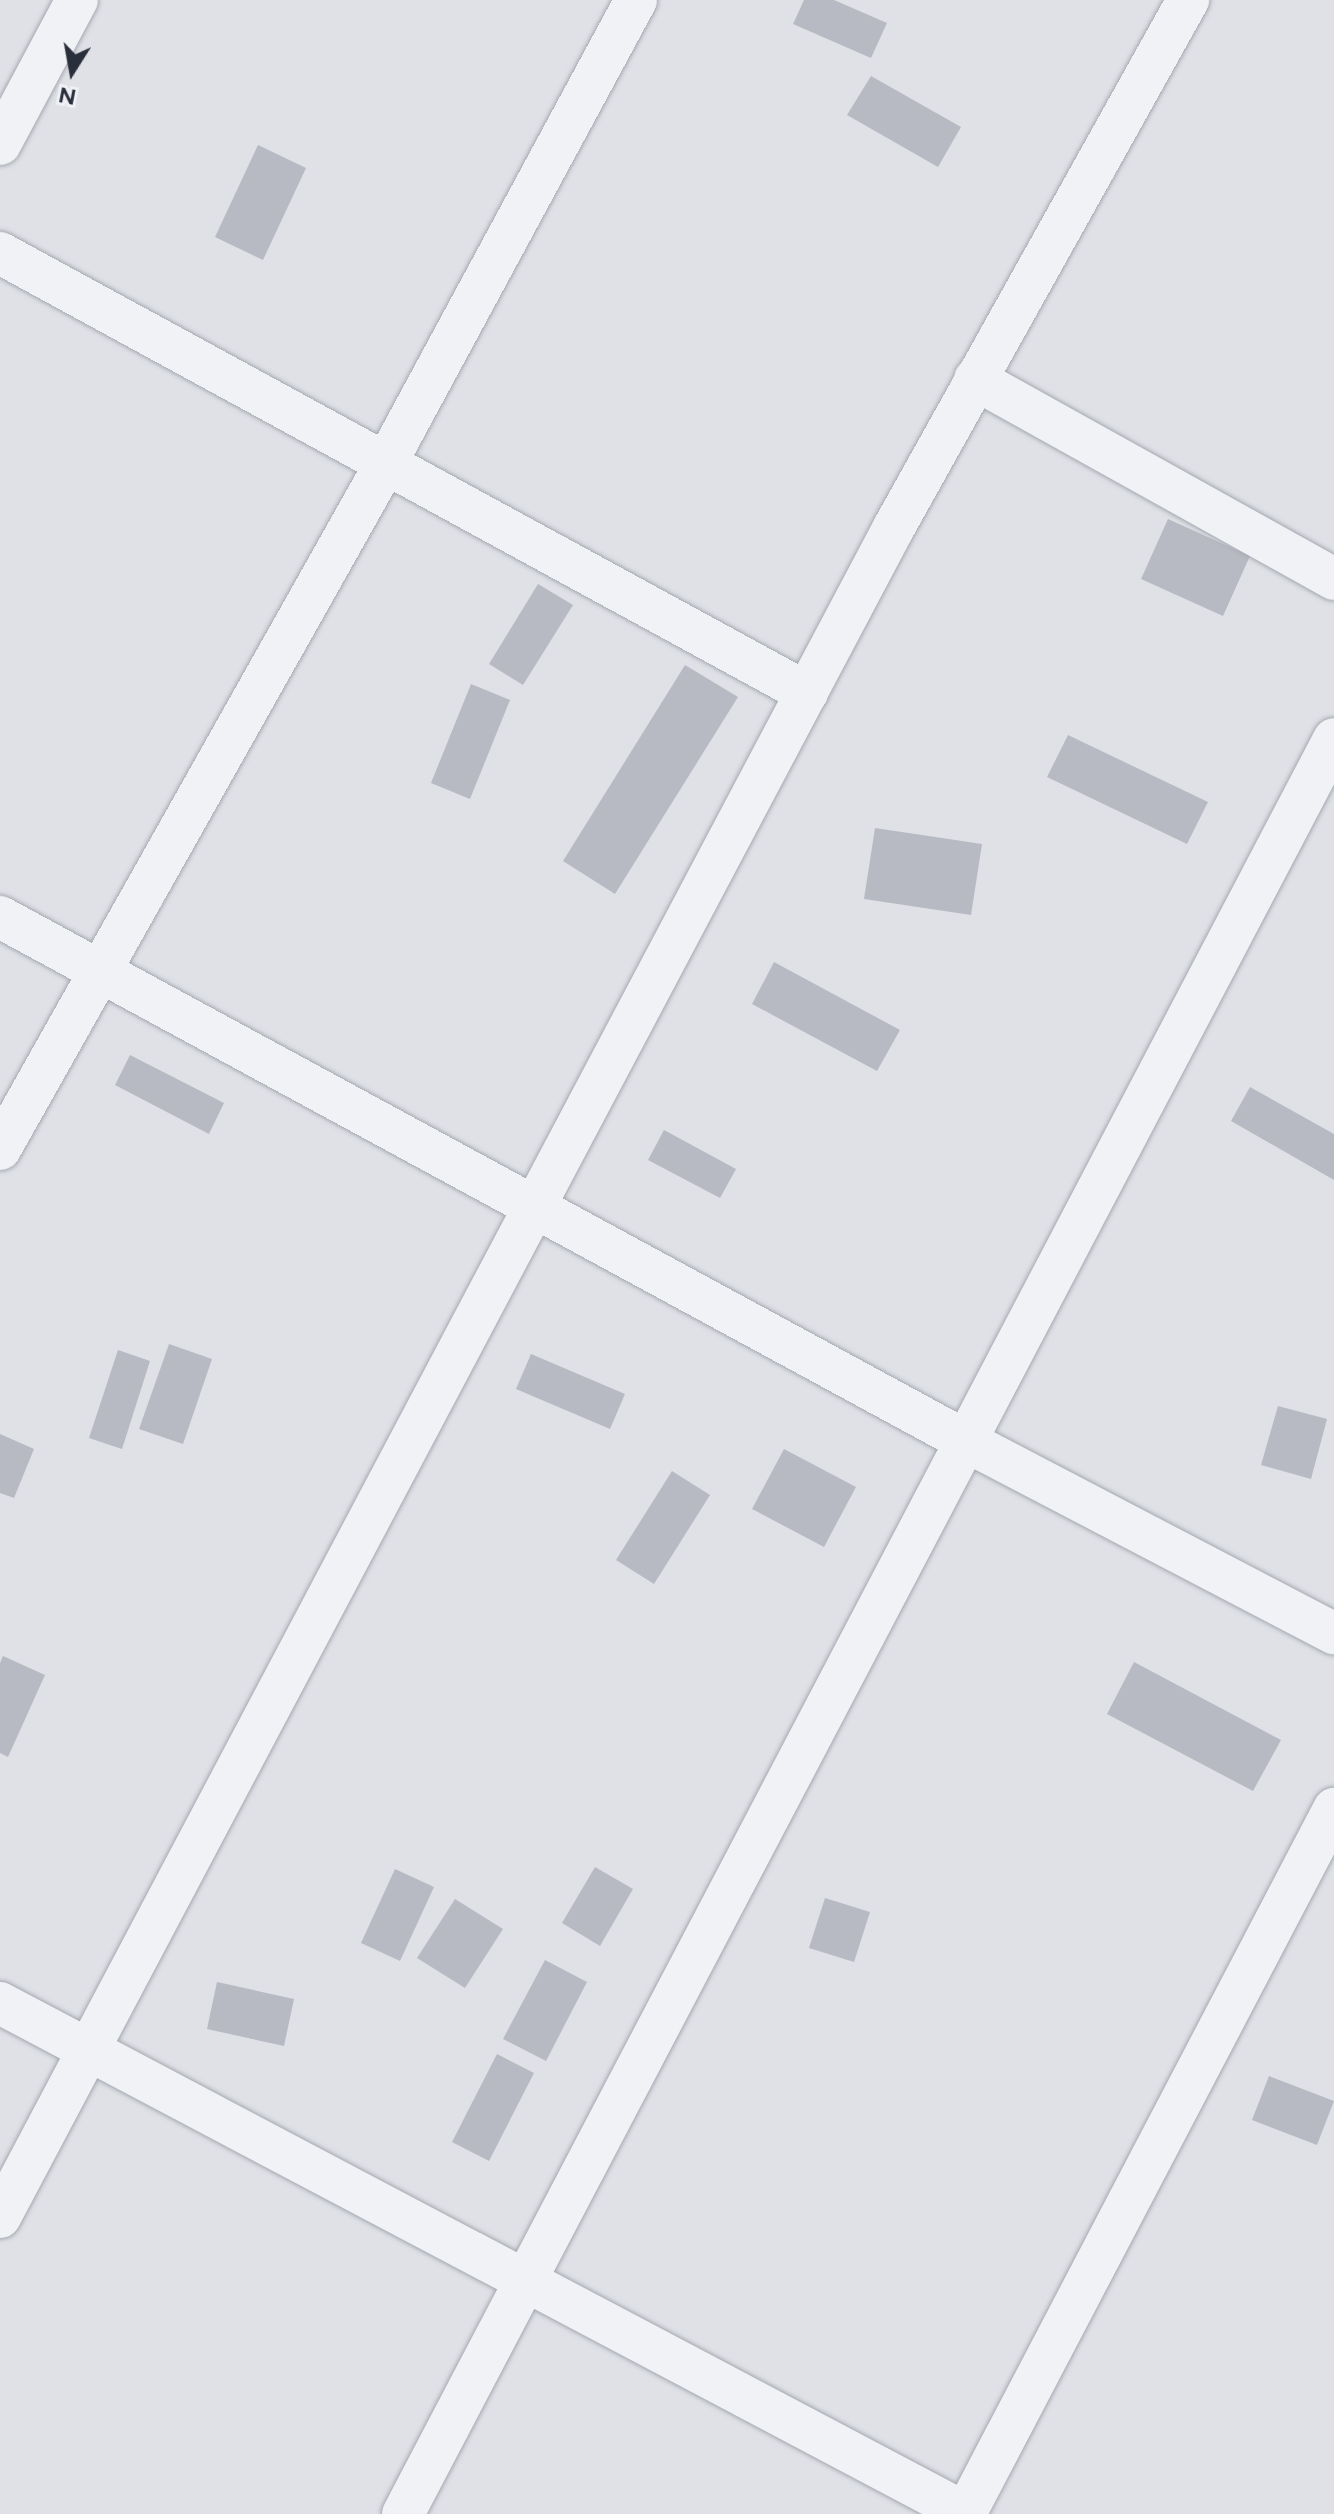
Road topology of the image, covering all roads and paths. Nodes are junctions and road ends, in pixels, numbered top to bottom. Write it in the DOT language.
graph roads {
  1 [pos="77,0"];
  2 [pos="636,0"];
  3 [pos="1188,0"];
  4 [pos="0,144"];
  5 [pos="0,253"];
  6 [pos="975,379"];
  7 [pos="386,463"];
  8 [pos="1334,579"];
  9 [pos="807,693"];
  10 [pos="1334,739"];
  11 [pos="0,917"];
  12 [pos="99,969"];
  13 [pos="0,1149"];
  14 [pos="537,1207"];
  15 [pos="966,1441"];
  16 [pos="1334,1633"];
  17 [pos="1334,1809"];
  18 [pos="0,2003"];
  19 [pos="88,2052"];
  20 [pos="0,2217"];
  21 [pos="525,2279"];
  22 [pos="403,2514"];
  23 [pos="966,2514"];
  1 -- 4 [label="street"];
  2 -- 7 [label="street"];
  3 -- 6 [label="street"];
  5 -- 7 [label="street"];
  6 -- 8 [label="street"];
  6 -- 9 [label="street"];
  7 -- 9 [label="street"];
  7 -- 12 [label="street"];
  9 -- 14 [label="street"];
  10 -- 15 [label="street"];
  11 -- 12 [label="street"];
  12 -- 13 [label="street"];
  12 -- 14 [label="street"];
  14 -- 15 [label="street"];
  14 -- 19 [label="street"];
  15 -- 16 [label="street"];
  15 -- 21 [label="street"];
  17 -- 23 [label="street"];
  18 -- 19 [label="street"];
  19 -- 20 [label="street"];
  19 -- 21 [label="street"];
  21 -- 22 [label="street"];
  21 -- 23 [label="street"];
}
